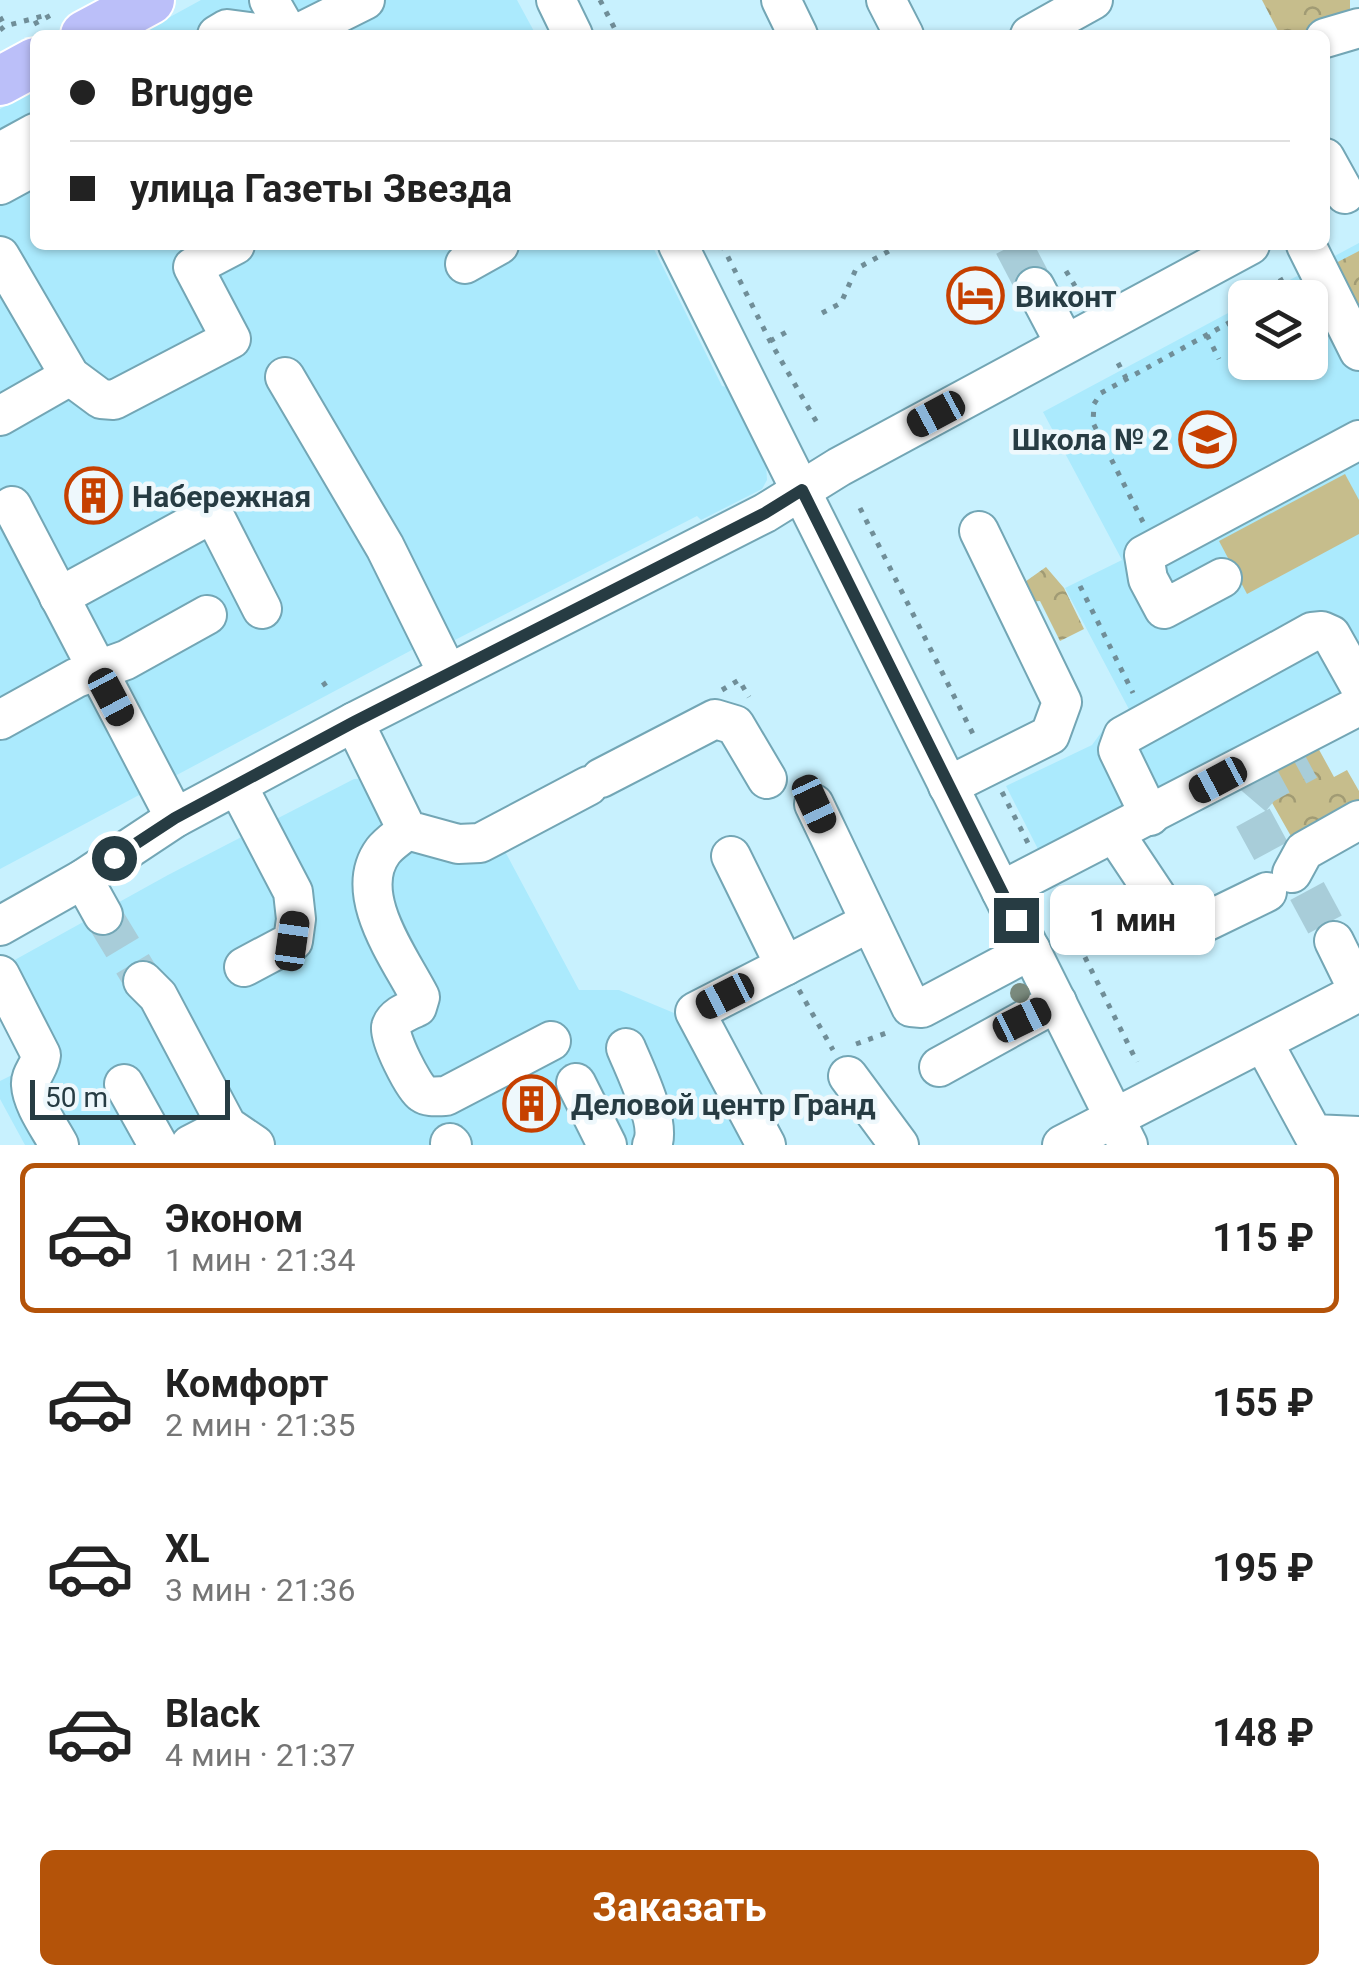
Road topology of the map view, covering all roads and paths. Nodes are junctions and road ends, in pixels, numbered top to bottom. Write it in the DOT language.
graph roads {
  1 [pos="150,0"];
  2 [pos="270,0"];
  3 [pos="366,0"];
  4 [pos="556,0"];
  5 [pos="600,0"];
  6 [pos="781,0"];
  7 [pos="886,0"];
  8 [pos="1093,0"];
  9 [pos="0,16"];
  10 [pos="68,19"];
  11 [pos="2,28"];
  12 [pos="1359,28"];
  13 [pos="289,30"];
  14 [pos="303,30"];
  15 [pos="571,30"];
  16 [pos="615,30"];
  17 [pos="796,30"];
  18 [pos="901,30"];
  19 [pos="1039,30"];
  20 [pos="1330,37"];
  21 [pos="24,48"];
  22 [pos="0,81"];
  23 [pos="30,136"];
  24 [pos="0,152"];
  25 [pos="1330,168"];
  26 [pos="30,169"];
  27 [pos="0,185"];
  28 [pos="1343,195"];
  29 [pos="226,250"];
  30 [pos="490,250"];
  31 [pos="681,250"];
  32 [pos="724,250"];
  33 [pos="890,250"];
  34 [pos="1229,250"];
  35 [pos="1308,250"];
  36 [pos="0,256"];
  37 [pos="1186,260"];
  38 [pos="465,264"];
  39 [pos="1057,280"];
  40 [pos="822,312"];
  41 [pos="1228,323"];
  42 [pos="790,330"];
  43 [pos="1207,335"];
  44 [pos="1075,338"];
  45 [pos="770,341"];
  46 [pos="1359,351"];
  47 [pos="1219,359"];
  48 [pos="1118,363"];
  49 [pos="70,376"];
  50 [pos="285,377"];
  51 [pos="1126,379"];
  52 [pos="0,416"];
  53 [pos="820,428"];
  54 [pos="1359,440"];
  55 [pos="802,490"];
  56 [pos="12,506"];
  57 [pos="979,531"];
  58 [pos="1156,549"];
  59 [pos="1222,578"];
  60 [pos="1080,586"];
  61 [pos="59,598"];
  62 [pos="262,608"];
  63 [pos="208,615"];
  64 [pos="97,670"];
  65 [pos="448,674"];
  66 [pos="1358,683"];
  67 [pos="0,720"];
  68 [pos="354,722"];
  69 [pos="1148,722"];
  70 [pos="767,779"];
  71 [pos="237,785"];
  72 [pos="948,786"];
  73 [pos="814,804"];
  74 [pos="1150,816"];
  75 [pos="175,818"];
  76 [pos="1359,820"];
  77 [pos="407,830"];
  78 [pos="1115,834"];
  79 [pos="731,856"];
  80 [pos="83,879"];
  81 [pos="1001,891"];
  82 [pos="102,915"];
  83 [pos="870,922"];
  84 [pos="0,926"];
  85 [pos="1334,942"];
  86 [pos="1031,950"];
  87 [pos="244,966"];
  88 [pos="785,966"];
  89 [pos="0,975"];
  90 [pos="143,981"];
  91 [pos="1359,992"];
  92 [pos="1057,1002"];
  93 [pos="911,1007"];
  94 [pos="551,1041"];
  95 [pos="1264,1042"];
  96 [pos="626,1048"];
  97 [pos="841,1064"];
  98 [pos="939,1067"];
  99 [pos="576,1083"];
  100 [pos="124,1084"];
  101 [pos="1122,1132"];
  102 [pos="241,1135"];
  103 [pos="1359,1136"];
  104 [pos="59,1145"];
  105 [pos="158,1145"];
  106 [pos="190,1145"];
  107 [pos="607,1145"];
  108 [pos="652,1145"];
  109 [pos="766,1145"];
  110 [pos="899,1145"];
  111 [pos="1062,1145"];
  1 -- 10 [label="main road"];
  2 -- 13 [label="street"];
  3 -- 14 [label="street"];
  4 -- 15 [label="street"];
  5 -- 16 [label="path"];
  6 -- 17 [label="street"];
  7 -- 18 [label="street"];
  8 -- 19 [label="street"];
  9 -- 11 [label="path"];
  10 -- 11 [label="path"];
  12 -- 20 [label="street"];
  21 -- 22 [label="main road"];
  23 -- 24 [label="street"];
  25 -- 28 [label="street"];
  26 -- 27 [label="street"];
  29 -- 49 [label="street"];
  30 -- 38 [label="street"];
  31 -- 55 [label="street"];
  32 -- 45 [label="path"];
  33 -- 40 [label="path"];
  34 -- 37 [label="street"];
  35 -- 46 [label="street"];
  36 -- 49 [label="street"];
  37 -- 44 [label="street"];
  39 -- 44 [label="street"];
  41 -- 43 [label="path"];
  42 -- 45 [label="path"];
  43 -- 47 [label="path"];
  43 -- 51 [label="path"];
  44 -- 55 [label="street"];
  45 -- 53 [label="path"];
  48 -- 51 [label="path"];
  49 -- 52 [label="street"];
  50 -- 65 [label="street"];
  51 -- 58 [label="path"];
  54 -- 58 [label="street"];
  55 -- 65 [label="street"];
  55 -- 72 [label="street"];
  56 -- 61 [label="street"];
  57 -- 72 [label="street"];
  58 -- 59 [label="street"];
  60 -- 69 [label="path"];
  61 -- 62 [label="street"];
  61 -- 64 [label="street"];
  63 -- 64 [label="street"];
  64 -- 67 [label="street"];
  64 -- 75 [label="street"];
  65 -- 68 [label="street"];
  66 -- 69 [label="street"];
  66 -- 74 [label="street"];
  68 -- 71 [label="street"];
  68 -- 77 [label="street"];
  69 -- 74 [label="street"];
  70 -- 77 [label="street"];
  71 -- 75 [label="street"];
  71 -- 87 [label="street"];
  72 -- 81 [label="street"];
  73 -- 83 [label="street"];
  74 -- 78 [label="street"];
  75 -- 80 [label="street"];
  76 -- 78 [label="street"];
  77 -- 94 [label="street"];
  78 -- 81 [label="street"];
  79 -- 88 [label="street"];
  80 -- 82 [label="street"];
  80 -- 84 [label="street"];
  81 -- 86 [label="street"];
  83 -- 88 [label="street"];
  83 -- 93 [label="street"];
  85 -- 91 [label="street"];
  86 -- 92 [label="street"];
  86 -- 93 [label="street"];
  88 -- 97 [label="path"];
  88 -- 109 [label="street"];
  89 -- 104 [label="street"];
  90 -- 102 [label="street"];
  91 -- 95 [label="street"];
  92 -- 98 [label="street"];
  92 -- 101 [label="street"];
  93 -- 97 [label="path"];
  95 -- 101 [label="street"];
  95 -- 103 [label="street"];
  96 -- 108 [label="street"];
  97 -- 110 [label="street"];
  99 -- 107 [label="street"];
  100 -- 105 [label="street"];
  101 -- 111 [label="street"];
  102 -- 106 [label="street"];
}
